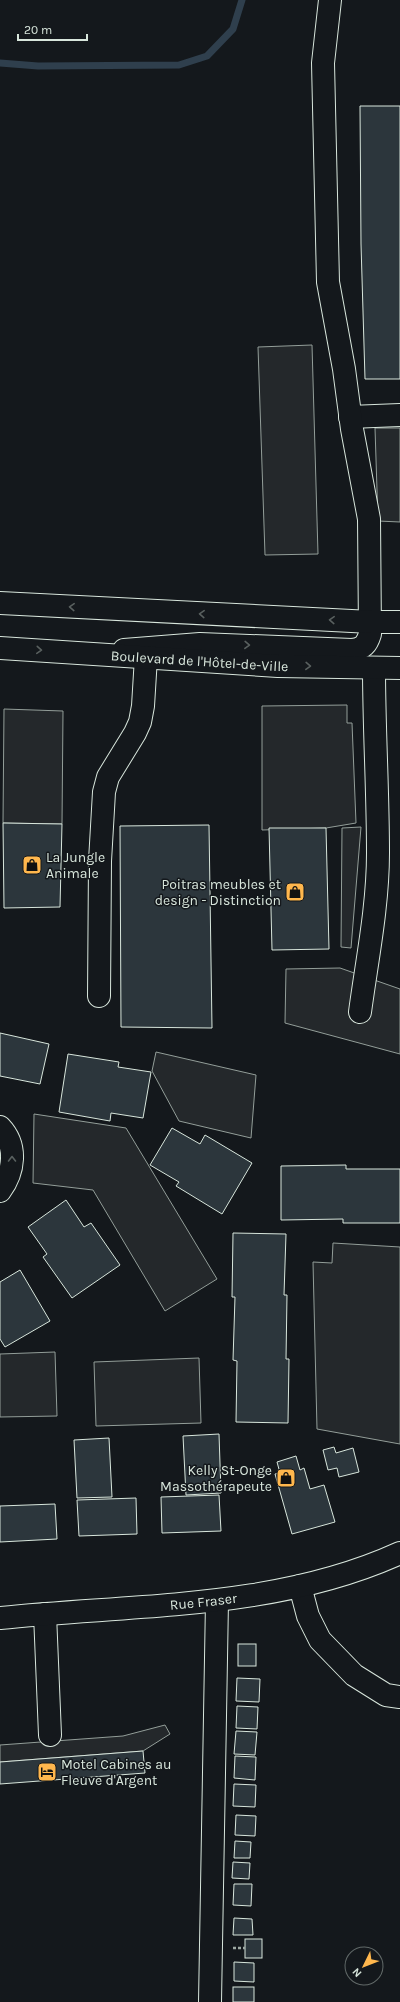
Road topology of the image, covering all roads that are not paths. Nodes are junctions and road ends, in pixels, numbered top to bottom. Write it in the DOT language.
graph roads {
  1 [pos="330,0"];
  2 [pos="400,415"];
  3 [pos="350,417"];
  4 [pos="0,604"];
  5 [pos="371,622"];
  6 [pos="400,622"];
  7 [pos="0,648"];
  8 [pos="82,653"];
  9 [pos="146,657"];
  10 [pos="374,668"];
  11 [pos="400,668"];
  12 [pos="99,996"];
  13 [pos="360,1012"];
  14 [pos="0,1127"];
  15 [pos="0,1191"];
  16 [pos="400,1553"];
  17 [pos="300,1586"];
  18 [pos="217,1601"];
  19 [pos="45,1614"];
  20 [pos="0,1618"];
  21 [pos="400,1697"];
  22 [pos="50,1735"];
  23 [pos="210,2002"];
  1 -- 3 [label="main road"];
  2 -- 3 [label="main road"];
  3 -- 5 [label="main road"];
  5 -- 4 [label="main road, one-way"];
  5 -- 6 [label="main road"];
  8 -- 5 [label="main road, one-way"];
  7 -- 8 [label="main road, Boulevard de l'Hôtel-de-Ville, one-way"];
  8 -- 9 [label="main road, Boulevard de l'Hôtel-de-Ville"];
  9 -- 10 [label="main road, Boulevard de l'Hôtel-de-Ville, one-way"];
  9 -- 12 [label="main road"];
  10 -- 11 [label="main road, Boulevard de l'Hôtel-de-Ville"];
  10 -- 13 [label="main road"];
  15 -- 14 [label="main road, one-way"];
  16 -- 17 [label="main road, Rue Fraser"];
  17 -- 18 [label="main road, Rue Fraser"];
  17 -- 21 [label="main road"];
  18 -- 19 [label="main road, Rue Fraser"];
  18 -- 23 [label="main road"];
  19 -- 20 [label="main road, Rue Fraser"];
  19 -- 22 [label="main road"];
}
